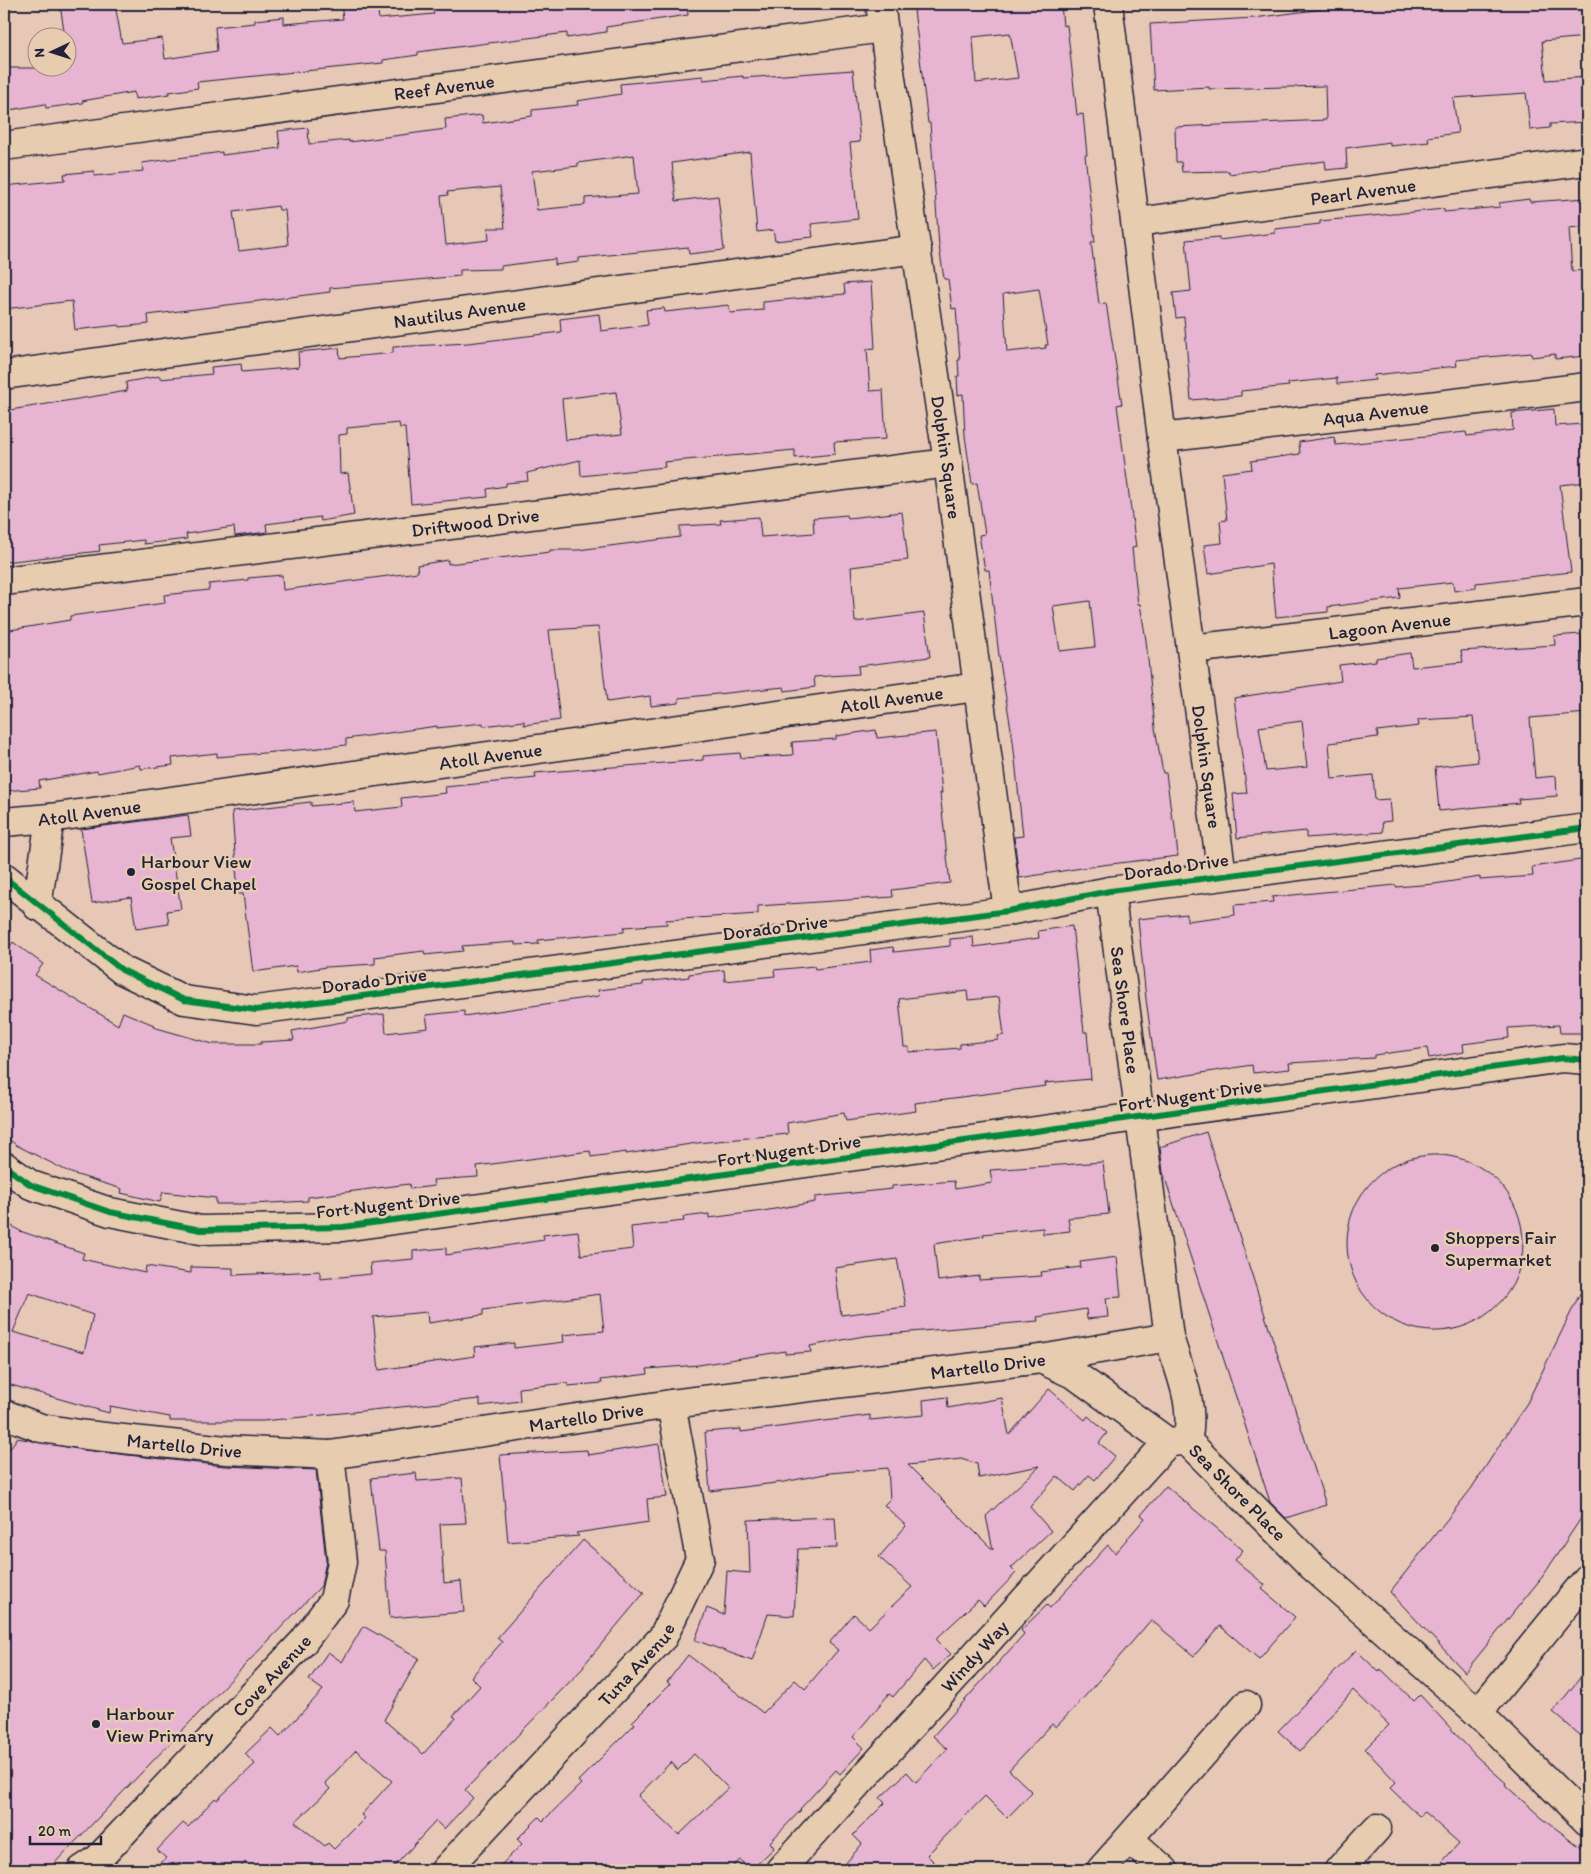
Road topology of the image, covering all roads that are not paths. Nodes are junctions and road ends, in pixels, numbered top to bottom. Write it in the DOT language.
graph roads {
  1 [pos="1108,4"];
  2 [pos="881,16"];
  3 [pos="4,146"];
  4 [pos="1587,161"];
  5 [pos="1137,222"];
  6 [pos="916,250"];
  7 [pos="4,375"];
  8 [pos="1587,387"];
  9 [pos="1162,438"];
  10 [pos="948,463"];
  11 [pos="4,581"];
  12 [pos="1587,602"];
  13 [pos="1192,649"];
  14 [pos="977,687"];
  15 [pos="50,818"];
  16 [pos="4,822"];
  17 [pos="1587,828"];
  18 [pos="1222,875"];
  19 [pos="4,877"];
  20 [pos="1110,890"];
  21 [pos="37,906"];
  22 [pos="1008,911"];
  23 [pos="1587,1060"];
  24 [pos="1139,1117"];
  25 [pos="4,1166"];
  26 [pos="1168,1337"];
  27 [pos="1041,1359"];
  28 [pos="671,1404"];
  29 [pos="4,1414"];
  30 [pos="1177,1441"];
  31 [pos="330,1455"];
  32 [pos="1587,1578"];
  33 [pos="1246,1705"];
  34 [pos="1478,1713"];
  35 [pos="1587,1821"];
  36 [pos="1377,1828"];
  37 [pos="1129,1839"];
  38 [pos="82,1870"];
  39 [pos="445,1870"];
  40 [pos="780,1870"];
  41 [pos="1100,1870"];
  42 [pos="1164,1870"];
  43 [pos="1339,1870"];
  1 -- 5 [label="street, Dolphin Square"];
  2 -- 3 [label="street, Reef Avenue"];
  2 -- 6 [label="street, Dolphin Square"];
  4 -- 5 [label="street, Pearl Avenue"];
  5 -- 9 [label="street, Dolphin Square"];
  6 -- 7 [label="street, Nautilus Avenue"];
  6 -- 10 [label="street, Dolphin Square"];
  8 -- 9 [label="street, Aqua Avenue"];
  9 -- 13 [label="street, Dolphin Square"];
  10 -- 11 [label="street, Driftwood Drive"];
  10 -- 14 [label="street, Dolphin Square"];
  12 -- 13 [label="street, Lagoon Avenue"];
  13 -- 18 [label="street, Dolphin Square"];
  14 -- 15 [label="street, Atoll Avenue"];
  14 -- 22 [label="street, Dolphin Square"];
  15 -- 16 [label="street, Atoll Avenue"];
  15 -- 21 [label="street"];
  17 -- 18 [label="street, Dorado Drive"];
  18 -- 20 [label="street, Dorado Drive"];
  19 -- 21 [label="street, Dorado Drive"];
  20 -- 22 [label="street, Dorado Drive"];
  20 -- 24 [label="street, Sea Shore Place"];
  21 -- 22 [label="street, Dorado Drive"];
  23 -- 24 [label="street, Fort Nugent Drive"];
  24 -- 25 [label="street, Fort Nugent Drive"];
  24 -- 26 [label="street, Sea Shore Place"];
  26 -- 27 [label="street, Martello Drive"];
  26 -- 30 [label="street, Sea Shore Place"];
  27 -- 28 [label="street, Martello Drive"];
  27 -- 30 [label="street"];
  28 -- 31 [label="street, Martello Drive"];
  28 -- 39 [label="street, Tuna Avenue"];
  29 -- 31 [label="street, Martello Drive"];
  30 -- 34 [label="street, Sea Shore Place"];
  30 -- 40 [label="street, Windy Way"];
  31 -- 38 [label="street, Cove Avenue"];
  32 -- 34 [label="street"];
  33 -- 37 [label="street"];
  34 -- 35 [label="street, Sea Shore Place"];
  36 -- 43 [label="street"];
  37 -- 41 [label="street"];
  37 -- 42 [label="street"];
}
